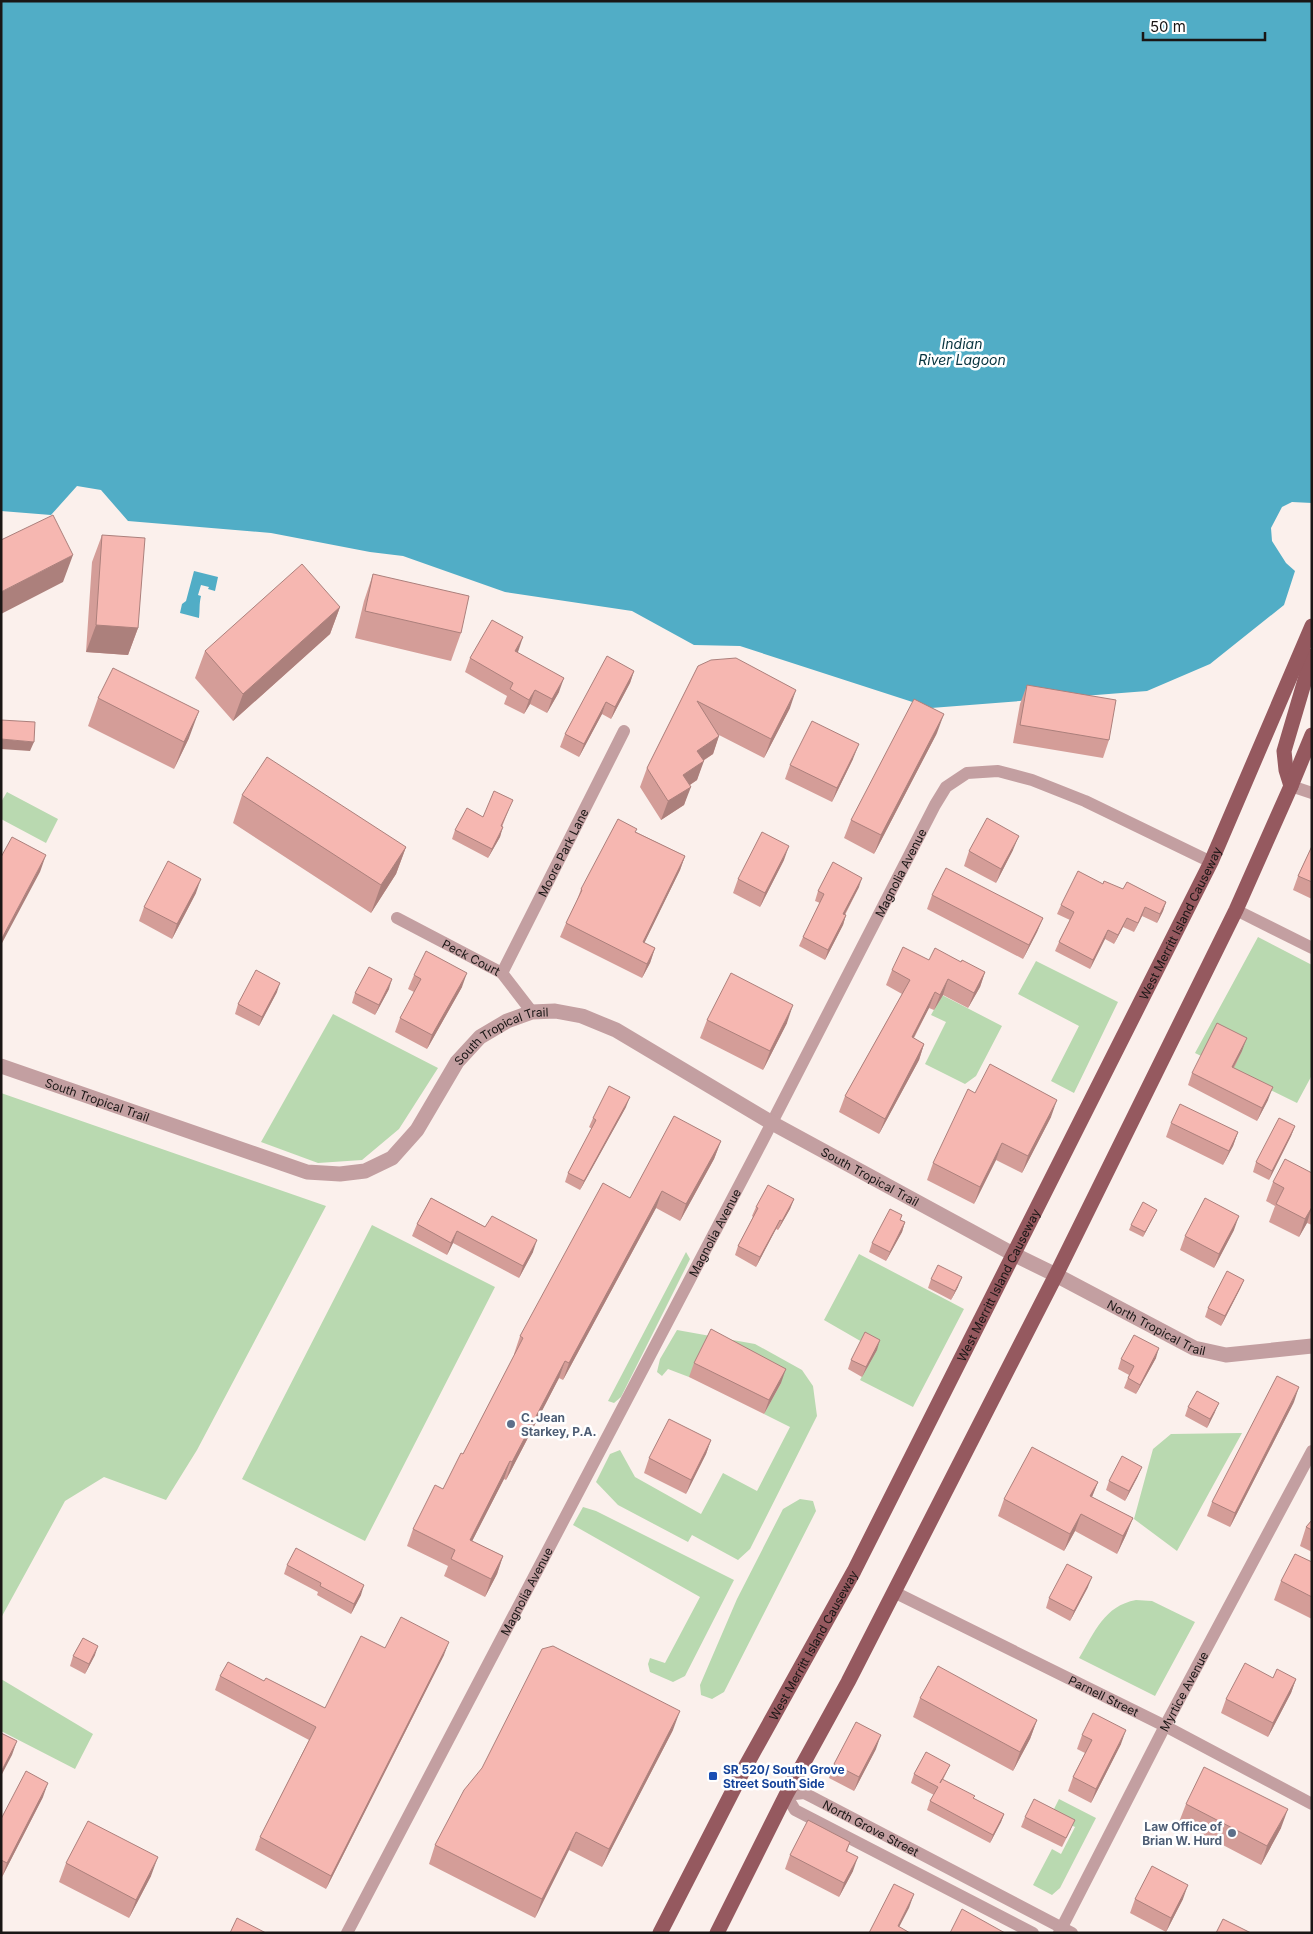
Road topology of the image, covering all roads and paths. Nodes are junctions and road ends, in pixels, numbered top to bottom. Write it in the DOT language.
graph roads {
  1 [pos="1312,626"];
  2 [pos="1312,656"];
  3 [pos="624,731"];
  4 [pos="1312,735"];
  5 [pos="1291,786"];
  6 [pos="1312,793"];
  7 [pos="1211,862"];
  8 [pos="1236,910"];
  9 [pos="397,918"];
  10 [pos="1312,948"];
  11 [pos="502,973"];
  12 [pos="532,1012"];
  13 [pos="1,1066"];
  14 [pos="772,1123"];
  15 [pos="1013,1254"];
  16 [pos="1056,1275"];
  17 [pos="1312,1346"];
  18 [pos="1312,1451"];
  19 [pos="894,1592"];
  20 [pos="1165,1726"];
  21 [pos="786,1795"];
  22 [pos="1312,1804"];
  23 [pos="900,1843"];
  24 [pos="891,1860"];
  25 [pos="1064,1931"];
  26 [pos="347,1933"];
  27 [pos="660,1933"];
  28 [pos="717,1933"];
  29 [pos="1033,1933"];
  1 -- 7 [label="main road, West Merritt Island Causeway"];
  2 -- 5 [label="main road"];
  3 -- 11 [label="street, Moore Park Lane"];
  4 -- 5 [label="main road"];
  5 -- 6 [label="street"];
  5 -- 8 [label="main road"];
  7 -- 14 [label="street, Magnolia Avenue"];
  7 -- 15 [label="main road, West Merritt Island Causeway"];
  8 -- 10 [label="street"];
  8 -- 16 [label="main road"];
  9 -- 11 [label="street, Peck Court"];
  11 -- 12 [label="street, Peck Court"];
  12 -- 13 [label="street, South Tropical Trail"];
  12 -- 14 [label="street, South Tropical Trail"];
  14 -- 15 [label="street, South Tropical Trail"];
  14 -- 26 [label="street, Magnolia Avenue"];
  15 -- 16 [label="street, North Tropical Trail"];
  15 -- 27 [label="main road, West Merritt Island Causeway"];
  16 -- 17 [label="street, North Tropical Trail"];
  16 -- 19 [label="main road"];
  18 -- 20 [label="street, Myrtice Avenue"];
  19 -- 20 [label="street, Parnell Street"];
  19 -- 21 [label="main road"];
  20 -- 22 [label="street, Parnell Street"];
  20 -- 25 [label="street, Myrtice Avenue"];
  21 -- 23 [label="street, North Grove Street"];
  21 -- 24 [label="street, North Grove Street"];
  21 -- 28 [label="main road"];
  23 -- 24 [label="street"];
  23 -- 25 [label="street, North Grove Street"];
  24 -- 29 [label="street, North Grove Street"];
}
